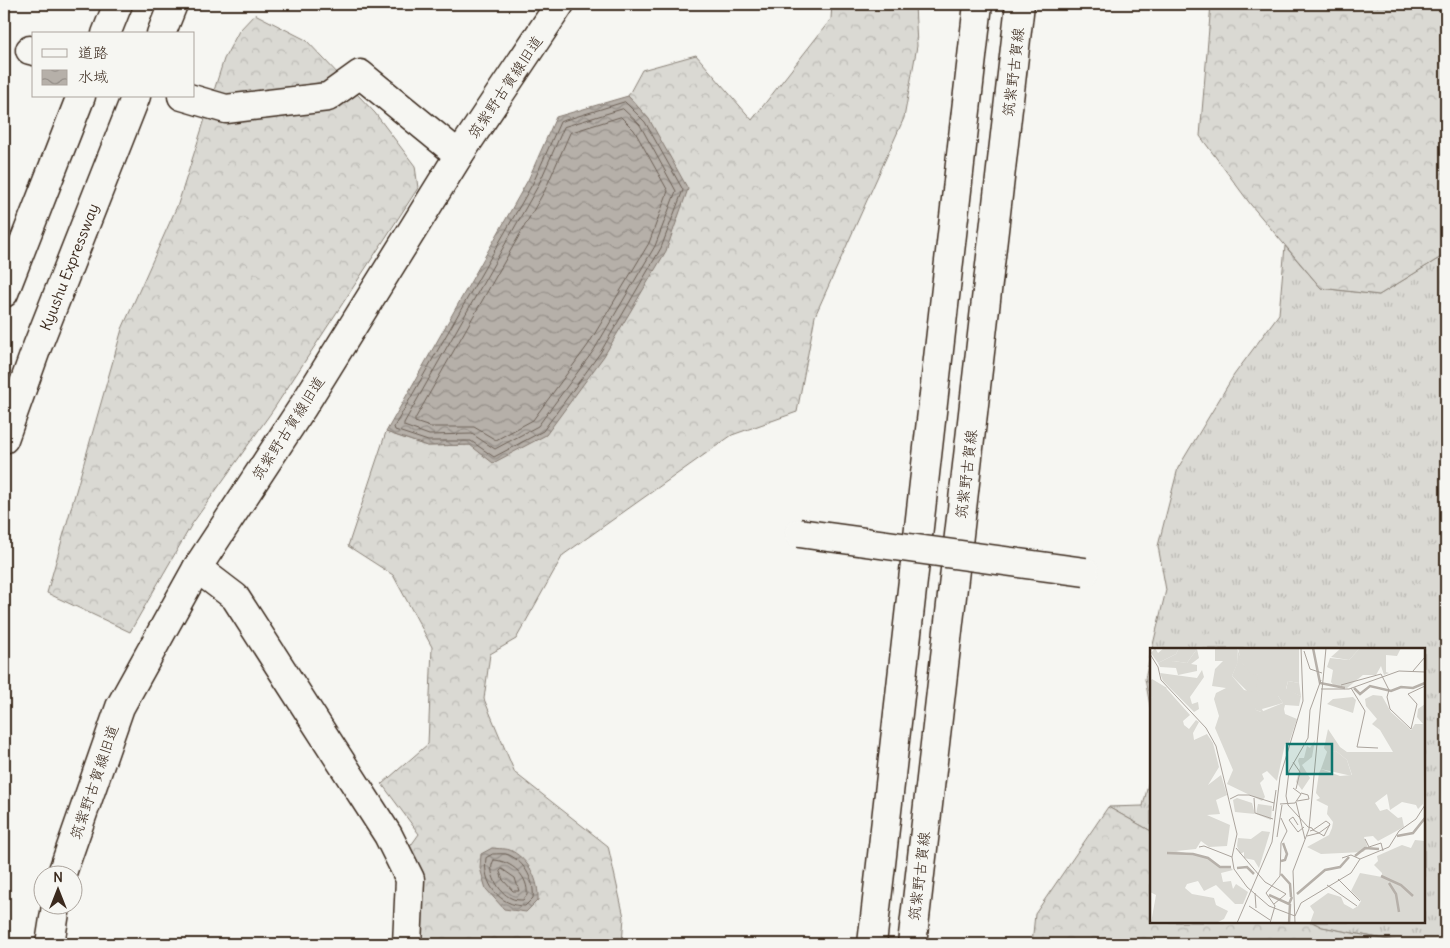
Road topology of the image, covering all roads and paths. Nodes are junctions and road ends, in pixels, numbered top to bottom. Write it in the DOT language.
graph roads {
  1 [pos="118,4"];
  2 [pos="173,4"];
  3 [pos="560,4"];
  4 [pos="978,4"];
  5 [pos="1020,4"];
  6 [pos="107,32"];
  7 [pos="162,32"];
  8 [pos="80,98"];
  9 [pos="135,98"];
  10 [pos="188,98"];
  11 [pos="459,155"];
  12 [pos="4,293"];
  13 [pos="4,439"];
  14 [pos="800,533"];
  15 [pos="197,568"];
  16 [pos="1085,572"];
  17 [pos="65,866"];
  18 [pos="54,916"];
  19 [pos="50,944"];
  20 [pos="407,944"];
  21 [pos="872,944"];
  22 [pos="912,944"];
  1 -- 6 [label="main road"];
  2 -- 7 [label="main road"];
  3 -- 11 [label="main road, 筑紫野古賀線旧道"];
  4 -- 21 [label="main road"];
  5 -- 22 [label="main road, 筑紫野古賀線"];
  8 -- 12 [label="main road"];
  9 -- 13 [label="main road, Kyushu Expressway"];
  10 -- 11 [label="main road"];
  11 -- 15 [label="main road, 筑紫野古賀線旧道"];
  14 -- 16 [label="main road, bridge"];
  15 -- 17 [label="main road, 筑紫野古賀線旧道"];
  15 -- 20 [label="main road"];
  18 -- 19 [label="main road"];
}
